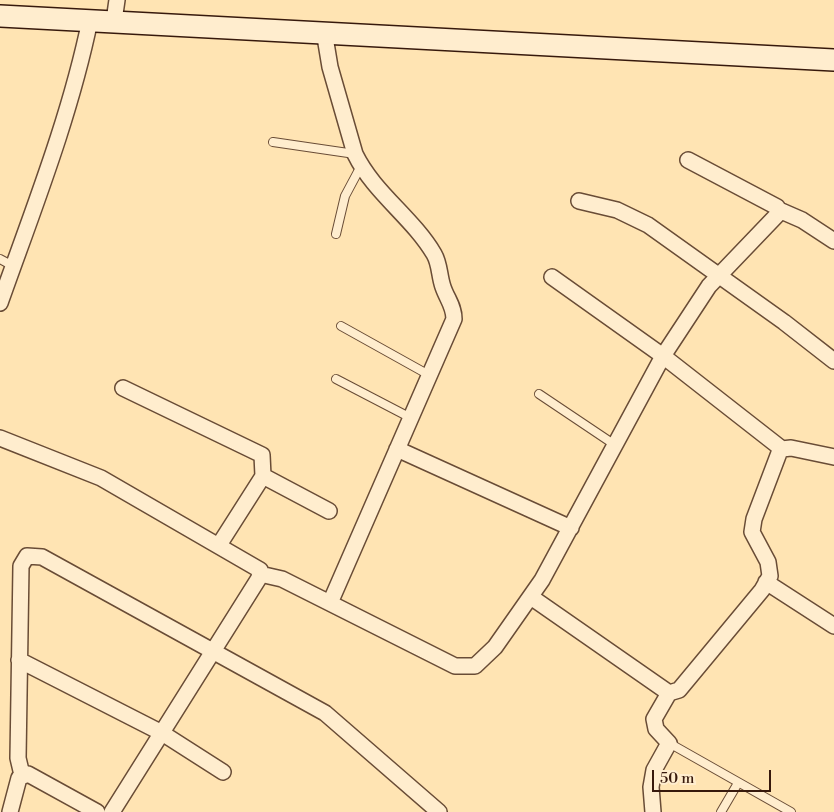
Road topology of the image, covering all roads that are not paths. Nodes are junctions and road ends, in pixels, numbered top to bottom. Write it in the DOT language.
graph roads {
  1 [pos="117,0"];
  2 [pos="0,16"];
  3 [pos="90,20"];
  4 [pos="114,21"];
  5 [pos="324,32"];
  6 [pos="834,60"];
  7 [pos="273,142"];
  8 [pos="358,160"];
  9 [pos="688,160"];
  10 [pos="579,201"];
  11 [pos="779,210"];
  12 [pos="336,234"];
  13 [pos="834,241"];
  14 [pos="7,262"];
  15 [pos="720,275"];
  16 [pos="552,277"];
  17 [pos="0,303"];
  18 [pos="341,326"];
  19 [pos="663,356"];
  20 [pos="834,361"];
  21 [pos="429,376"];
  22 [pos="336,379"];
  23 [pos="123,388"];
  24 [pos="539,394"];
  25 [pos="411,418"];
  26 [pos="0,438"];
  27 [pos="615,445"];
  28 [pos="398,449"];
  29 [pos="782,449"];
  30 [pos="834,458"];
  31 [pos="263,476"];
  32 [pos="329,512"];
  33 [pos="571,528"];
  34 [pos="219,545"];
  35 [pos="260,574"];
  36 [pos="766,582"];
  37 [pos="531,597"];
  38 [pos="330,603"];
  39 [pos="834,626"];
  40 [pos="213,651"];
  41 [pos="19,660"];
  42 [pos="669,693"];
  43 [pos="162,733"];
  44 [pos="669,743"];
  45 [pos="222,772"];
  46 [pos="22,775"];
  47 [pos="738,783"];
  48 [pos="10,812"];
  49 [pos="97,812"];
  50 [pos="112,812"];
  51 [pos="440,812"];
  52 [pos="653,812"];
  53 [pos="721,812"];
  54 [pos="791,812"];
  1 -- 4 [label="street"];
  2 -- 3 [label="street"];
  3 -- 4 [label="street"];
  3 -- 14 [label="street"];
  4 -- 5 [label="street"];
  5 -- 6 [label="street"];
  5 -- 8 [label="street"];
  7 -- 8 [label="lane"];
  8 -- 12 [label="lane"];
  8 -- 21 [label="street"];
  9 -- 11 [label="street"];
  10 -- 15 [label="street"];
  11 -- 13 [label="street"];
  11 -- 15 [label="street"];
  14 -- 17 [label="street"];
  15 -- 19 [label="street"];
  15 -- 20 [label="street"];
  16 -- 19 [label="street"];
  18 -- 21 [label="lane"];
  19 -- 27 [label="street"];
  19 -- 29 [label="street"];
  21 -- 25 [label="street"];
  22 -- 25 [label="lane"];
  23 -- 31 [label="street"];
  24 -- 27 [label="lane"];
  25 -- 28 [label="street"];
  26 -- 34 [label="street"];
  27 -- 33 [label="street"];
  28 -- 33 [label="street"];
  28 -- 38 [label="street"];
  29 -- 30 [label="street"];
  29 -- 36 [label="street"];
  31 -- 32 [label="street"];
  31 -- 34 [label="street"];
  33 -- 37 [label="street"];
  34 -- 35 [label="street"];
  35 -- 38 [label="street"];
  35 -- 40 [label="street"];
  36 -- 39 [label="street"];
  36 -- 42 [label="street"];
  37 -- 38 [label="street"];
  37 -- 42 [label="street"];
  40 -- 41 [label="street"];
  40 -- 43 [label="street"];
  40 -- 51 [label="street"];
  41 -- 43 [label="street"];
  41 -- 46 [label="street"];
  42 -- 44 [label="street"];
  43 -- 45 [label="street"];
  43 -- 50 [label="street"];
  44 -- 47 [label="lane"];
  44 -- 52 [label="street"];
  46 -- 48 [label="street"];
  46 -- 49 [label="street"];
  47 -- 53 [label="lane"];
  47 -- 54 [label="lane"];
}
